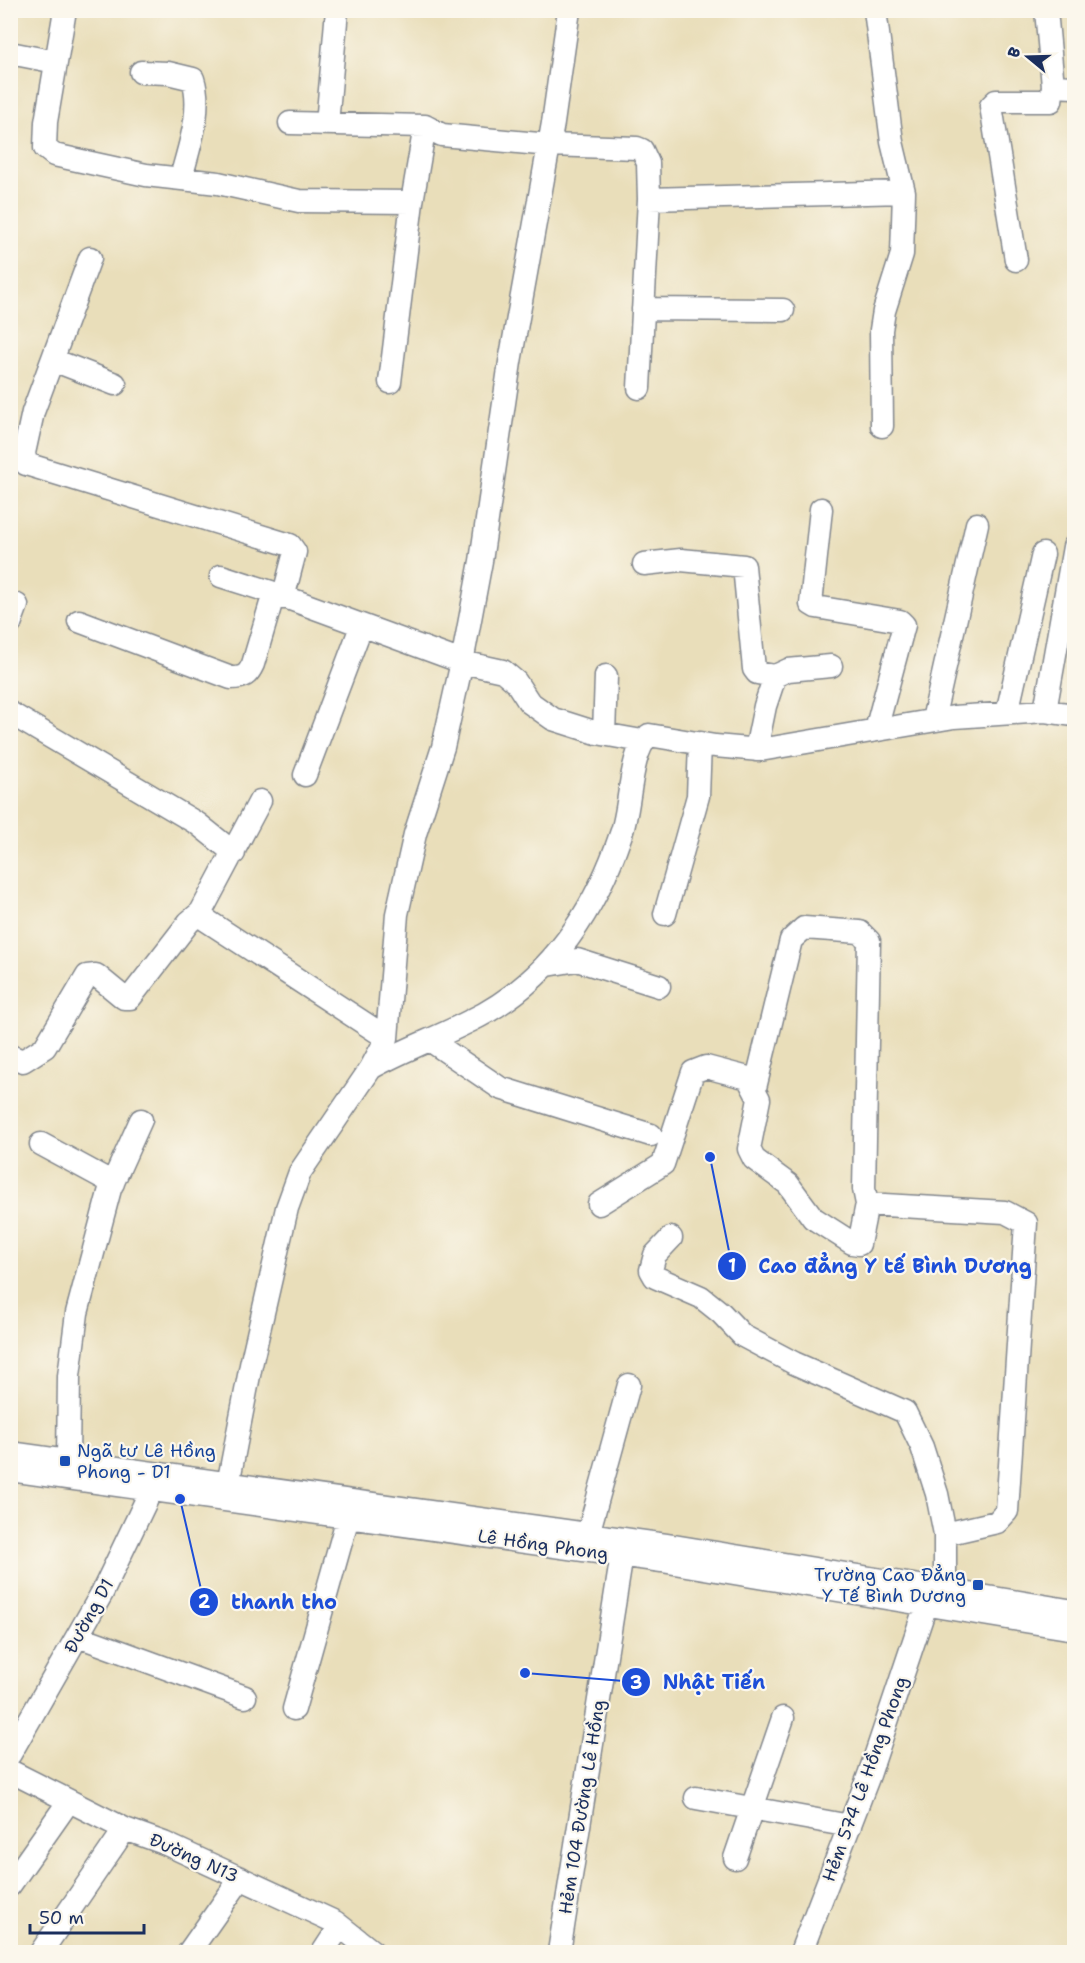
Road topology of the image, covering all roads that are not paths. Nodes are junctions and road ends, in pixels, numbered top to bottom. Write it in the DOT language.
graph roads {
  1 [pos="64,10"];
  2 [pos="337,10"];
  3 [pos="569,10"];
  4 [pos="875,10"];
  5 [pos="1046,10"];
  6 [pos="10,53"];
  7 [pos="56,62"];
  8 [pos="141,72"];
  9 [pos="1064,87"];
  10 [pos="290,123"];
  11 [pos="327,124"];
  12 [pos="425,126"];
  13 [pos="550,145"];
  14 [pos="181,178"];
  15 [pos="903,192"];
  16 [pos="650,199"];
  17 [pos="412,202"];
  18 [pos="90,258"];
  19 [pos="1017,260"];
  20 [pos="643,309"];
  21 [pos="783,310"];
  22 [pos="53,360"];
  23 [pos="390,382"];
  24 [pos="115,384"];
  25 [pos="639,388"];
  26 [pos="882,426"];
  27 [pos="18,462"];
  28 [pos="821,509"];
  29 [pos="977,524"];
  30 [pos="1074,547"];
  31 [pos="1043,554"];
  32 [pos="644,564"];
  33 [pos="221,576"];
  34 [pos="278,596"];
  35 [pos="10,603"];
  36 [pos="80,621"];
  37 [pos="10,624"];
  38 [pos="361,627"];
  39 [pos="462,662"];
  40 [pos="831,666"];
  41 [pos="606,676"];
  42 [pos="775,676"];
  43 [pos="1045,711"];
  44 [pos="10,713"];
  45 [pos="1007,714"];
  46 [pos="1074,715"];
  47 [pos="933,720"];
  48 [pos="876,730"];
  49 [pos="604,734"];
  50 [pos="642,741"];
  51 [pos="700,743"];
  52 [pos="756,750"];
  53 [pos="305,775"];
  54 [pos="260,801"];
  55 [pos="234,853"];
  56 [pos="201,912"];
  57 [pos="665,914"];
  58 [pos="548,964"];
  59 [pos="659,986"];
  60 [pos="387,1038"];
  61 [pos="431,1041"];
  62 [pos="10,1056"];
  63 [pos="371,1068"];
  64 [pos="755,1088"];
  65 [pos="141,1120"];
  66 [pos="651,1135"];
  67 [pos="41,1144"];
  68 [pos="113,1183"];
  69 [pos="599,1204"];
  70 [pos="867,1204"];
  71 [pos="671,1239"];
  72 [pos="629,1385"];
  73 [pos="10,1453"];
  74 [pos="68,1461"];
  75 [pos="10,1470"];
  76 [pos="156,1482"];
  77 [pos="226,1492"];
  78 [pos="348,1518"];
  79 [pos="588,1534"];
  80 [pos="945,1534"];
  81 [pos="623,1547"];
  82 [pos="945,1590"];
  83 [pos="926,1605"];
  84 [pos="1074,1611"];
  85 [pos="1074,1629"];
  86 [pos="78,1636"];
  87 [pos="245,1697"];
  88 [pos="294,1709"];
  89 [pos="783,1718"];
  90 [pos="10,1754"];
  91 [pos="10,1771"];
  92 [pos="696,1798"];
  93 [pos="69,1801"];
  94 [pos="753,1808"];
  95 [pos="850,1826"];
  96 [pos="125,1829"];
  97 [pos="735,1858"];
  98 [pos="241,1878"];
  99 [pos="10,1885"];
  100 [pos="340,1926"];
  101 [pos="41,1953"];
  102 [pos="189,1953"];
  103 [pos="323,1953"];
  104 [pos="373,1953"];
  105 [pos="559,1953"];
  106 [pos="801,1953"];
  1 -- 7 [label="street"];
  2 -- 11 [label="street"];
  3 -- 13 [label="street"];
  4 -- 15 [label="street"];
  5 -- 9 [label="street"];
  6 -- 7 [label="street"];
  7 -- 14 [label="street"];
  8 -- 14 [label="street"];
  9 -- 19 [label="street"];
  10 -- 11 [label="street"];
  11 -- 12 [label="street"];
  12 -- 13 [label="street"];
  12 -- 17 [label="street"];
  13 -- 16 [label="street"];
  13 -- 39 [label="street"];
  14 -- 17 [label="street"];
  15 -- 16 [label="street"];
  15 -- 26 [label="street"];
  16 -- 20 [label="street"];
  17 -- 23 [label="street"];
  18 -- 22 [label="street"];
  20 -- 21 [label="street"];
  20 -- 25 [label="street"];
  22 -- 24 [label="street"];
  22 -- 27 [label="street"];
  27 -- 34 [label="street"];
  28 -- 48 [label="street"];
  29 -- 47 [label="street"];
  30 -- 43 [label="street"];
  31 -- 45 [label="street"];
  32 -- 42 [label="street"];
  33 -- 34 [label="street"];
  34 -- 36 [label="street"];
  34 -- 38 [label="street"];
  35 -- 37 [label="street"];
  38 -- 39 [label="street"];
  38 -- 53 [label="street"];
  39 -- 49 [label="street"];
  39 -- 60 [label="street"];
  40 -- 42 [label="street"];
  41 -- 49 [label="street"];
  42 -- 52 [label="street"];
  43 -- 45 [label="street"];
  43 -- 46 [label="street"];
  44 -- 55 [label="street"];
  45 -- 47 [label="street"];
  47 -- 48 [label="street"];
  48 -- 52 [label="street"];
  49 -- 50 [label="street"];
  50 -- 51 [label="street"];
  50 -- 58 [label="street"];
  51 -- 52 [label="street"];
  51 -- 57 [label="street"];
  54 -- 55 [label="street"];
  55 -- 56 [label="street"];
  56 -- 60 [label="street"];
  56 -- 62 [label="street"];
  58 -- 59 [label="street"];
  58 -- 61 [label="street"];
  60 -- 63 [label="street"];
  61 -- 63 [label="street"];
  61 -- 66 [label="street"];
  63 -- 77 [label="street"];
  64 -- 69 [label="street"];
  64 -- 70 [label="street"];
  64 -- 70 [label="street"];
  65 -- 68 [label="street"];
  67 -- 68 [label="street"];
  68 -- 74 [label="street"];
  70 -- 80 [label="street"];
  71 -- 80 [label="street"];
  72 -- 79 [label="street"];
  73 -- 74 [label="street, Lê Hồng Phong"];
  74 -- 76 [label="street, Lê Hồng Phong"];
  75 -- 76 [label="street, Lê Hồng Phong"];
  76 -- 77 [label="street, Lê Hồng Phong"];
  76 -- 86 [label="street, Đường D1"];
  77 -- 78 [label="street, Lê Hồng Phong"];
  77 -- 79 [label="street, Lê Hồng Phong"];
  78 -- 81 [label="street, Lê Hồng Phong"];
  78 -- 88 [label="street"];
  79 -- 81 [label="street, Lê Hồng Phong"];
  80 -- 82 [label="street"];
  81 -- 82 [label="street, Lê Hồng Phong"];
  81 -- 83 [label="street, Lê Hồng Phong"];
  81 -- 105 [label="street, Hẻm 104 Đường Lê Hồng"];
  82 -- 84 [label="street, Lê Hồng Phong"];
  83 -- 85 [label="street, Lê Hồng Phong"];
  83 -- 95 [label="street, Hẻm 574 Lê Hồng Phong"];
  86 -- 87 [label="street"];
  86 -- 90 [label="street, Đường D1"];
  89 -- 94 [label="street"];
  91 -- 93 [label="street, Đường N13"];
  92 -- 94 [label="street"];
  93 -- 96 [label="street, Đường N13"];
  93 -- 99 [label="street"];
  94 -- 95 [label="street"];
  94 -- 97 [label="street"];
  95 -- 106 [label="street, Hẻm 574 Lê Hồng Phong"];
  96 -- 98 [label="street, Đường N13"];
  96 -- 101 [label="street"];
  98 -- 100 [label="street, Đường N13"];
  98 -- 102 [label="street"];
  100 -- 103 [label="street"];
  100 -- 104 [label="street, Đường N13"];
}
